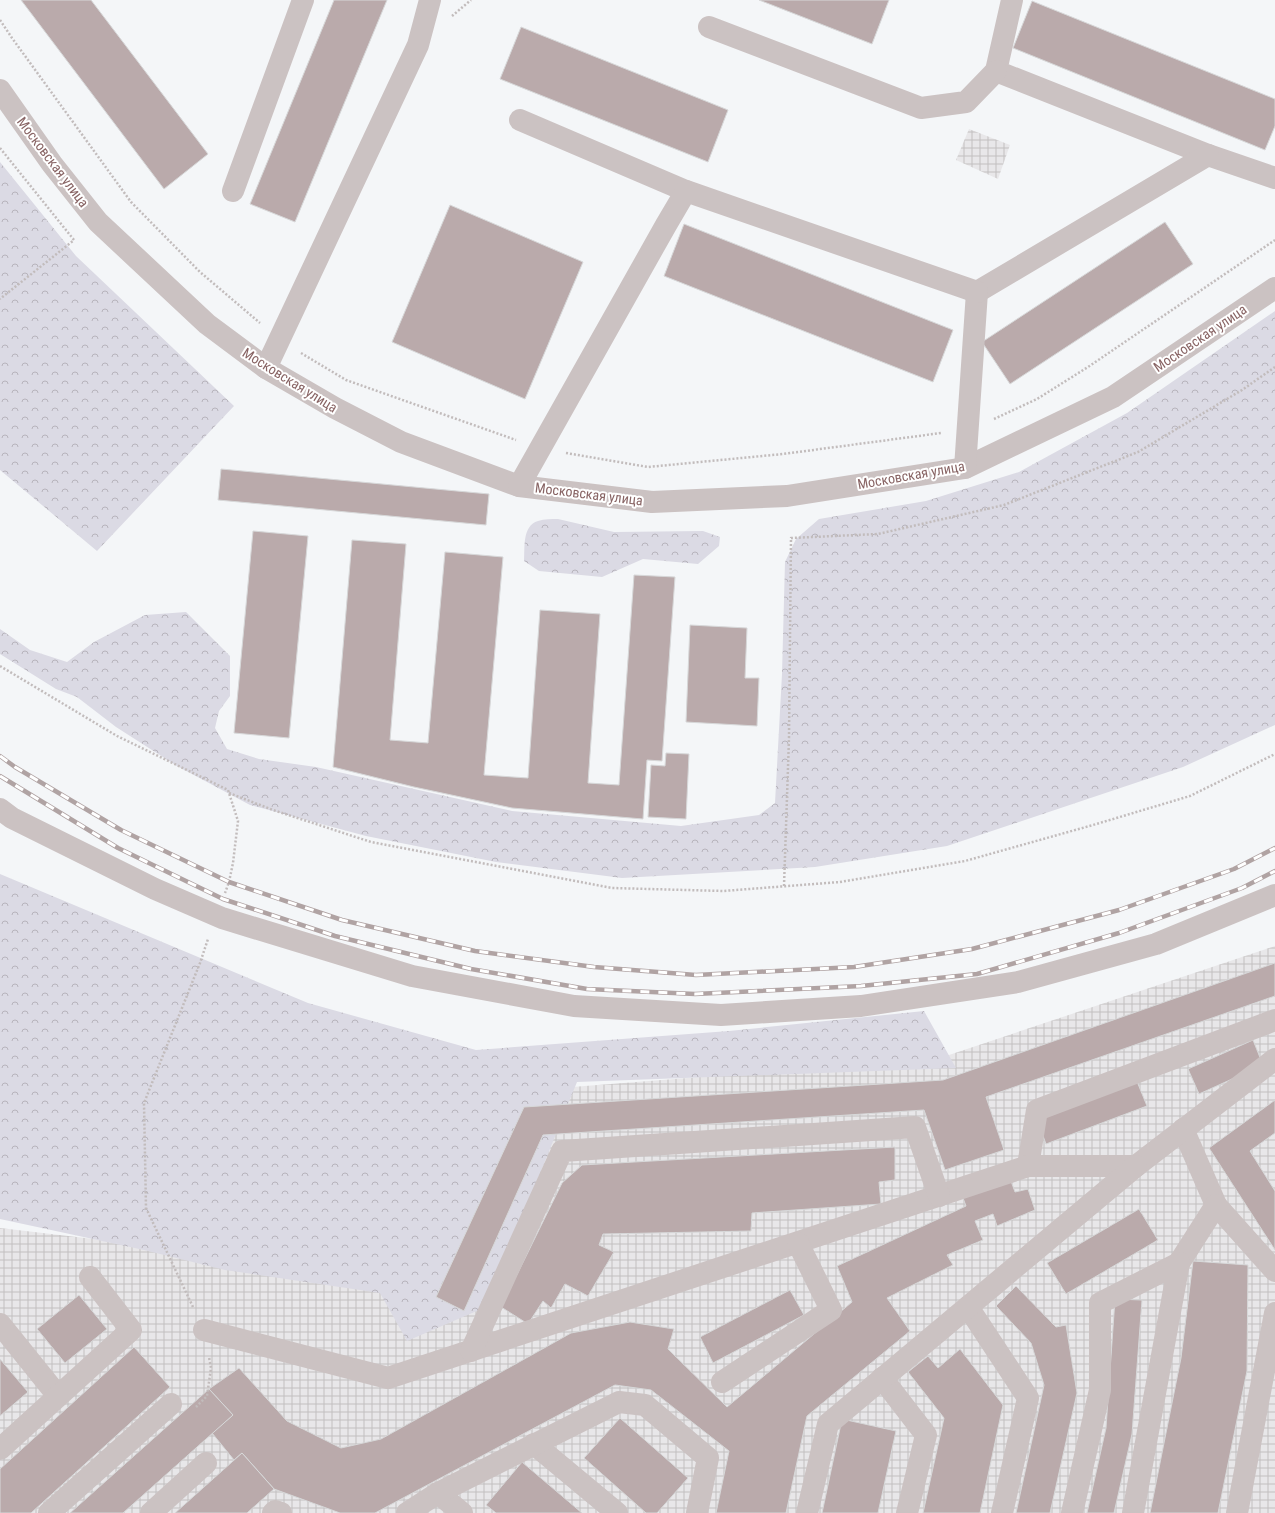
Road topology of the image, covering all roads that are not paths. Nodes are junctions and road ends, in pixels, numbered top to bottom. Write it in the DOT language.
graph roads {
  1 [pos="303,0"];
  2 [pos="430,0"];
  3 [pos="1012,0"];
  4 [pos="709,27"];
  5 [pos="996,71"];
  6 [pos="0,90"];
  7 [pos="520,120"];
  8 [pos="1208,155"];
  9 [pos="1275,178"];
  10 [pos="233,191"];
  11 [pos="686,191"];
  12 [pos="1275,288"];
  13 [pos="977,292"];
  14 [pos="266,368"];
  15 [pos="965,468"];
  16 [pos="519,486"];
  17 [pos="0,809"];
  18 [pos="1275,895"];
  19 [pos="1275,1020"];
  20 [pos="1275,1059"];
  21 [pos="1183,1129"];
  22 [pos="1028,1166"];
  23 [pos="1136,1166"];
  24 [pos="939,1196"];
  25 [pos="1216,1205"];
  26 [pos="798,1243"];
  27 [pos="1179,1263"];
  28 [pos="1275,1271"];
  29 [pos="90,1277"];
  30 [pos="968,1307"];
  31 [pos="1275,1313"];
  32 [pos="0,1324"];
  33 [pos="204,1330"];
  34 [pos="471,1351"];
  35 [pos="1270,1369"];
  36 [pos="882,1378"];
  37 [pos="722,1382"];
  38 [pos="58,1396"];
  39 [pos="181,1408"];
  40 [pos="534,1444"];
  41 [pos="0,1449"];
  42 [pos="206,1463"];
  43 [pos="438,1493"];
  44 [pos="48,1513"];
  45 [pos="151,1513"];
  46 [pos="273,1513"];
  47 [pos="280,1513"];
  48 [pos="407,1513"];
  49 [pos="462,1513"];
  50 [pos="617,1513"];
  51 [pos="697,1513"];
  52 [pos="807,1513"];
  53 [pos="907,1513"];
  54 [pos="1002,1513"];
  55 [pos="1072,1513"];
  56 [pos="1133,1513"];
  57 [pos="1237,1513"];
  1 -- 10 [label="street"];
  2 -- 14 [label="street"];
  3 -- 5 [label="street"];
  4 -- 5 [label="street"];
  5 -- 8 [label="street"];
  6 -- 14 [label="street, Московская улица"];
  7 -- 11 [label="street"];
  8 -- 9 [label="street"];
  8 -- 13 [label="street"];
  11 -- 13 [label="street"];
  11 -- 16 [label="street"];
  12 -- 15 [label="street, Московская улица"];
  13 -- 15 [label="street"];
  14 -- 16 [label="street, Московская улица"];
  15 -- 16 [label="street, Московская улица"];
  17 -- 18 [label="street"];
  19 -- 22 [label="street"];
  20 -- 21 [label="street"];
  21 -- 23 [label="street"];
  21 -- 25 [label="street"];
  22 -- 23 [label="street"];
  22 -- 24 [label="street"];
  23 -- 30 [label="street"];
  24 -- 26 [label="street"];
  24 -- 34 [label="street"];
  25 -- 27 [label="street"];
  25 -- 28 [label="street"];
  26 -- 34 [label="street"];
  26 -- 37 [label="street"];
  27 -- 55 [label="street"];
  27 -- 56 [label="street"];
  29 -- 38 [label="street"];
  30 -- 36 [label="street"];
  30 -- 54 [label="street"];
  31 -- 35 [label="street"];
  32 -- 38 [label="street"];
  33 -- 34 [label="street"];
  35 -- 57 [label="street"];
  36 -- 52 [label="street"];
  36 -- 53 [label="street"];
  38 -- 41 [label="street"];
  39 -- 44 [label="street"];
  40 -- 43 [label="street"];
  40 -- 50 [label="street"];
  40 -- 51 [label="street"];
  42 -- 45 [label="street"];
  43 -- 48 [label="street"];
  43 -- 49 [label="street"];
  46 -- 47 [label="street"];
}
